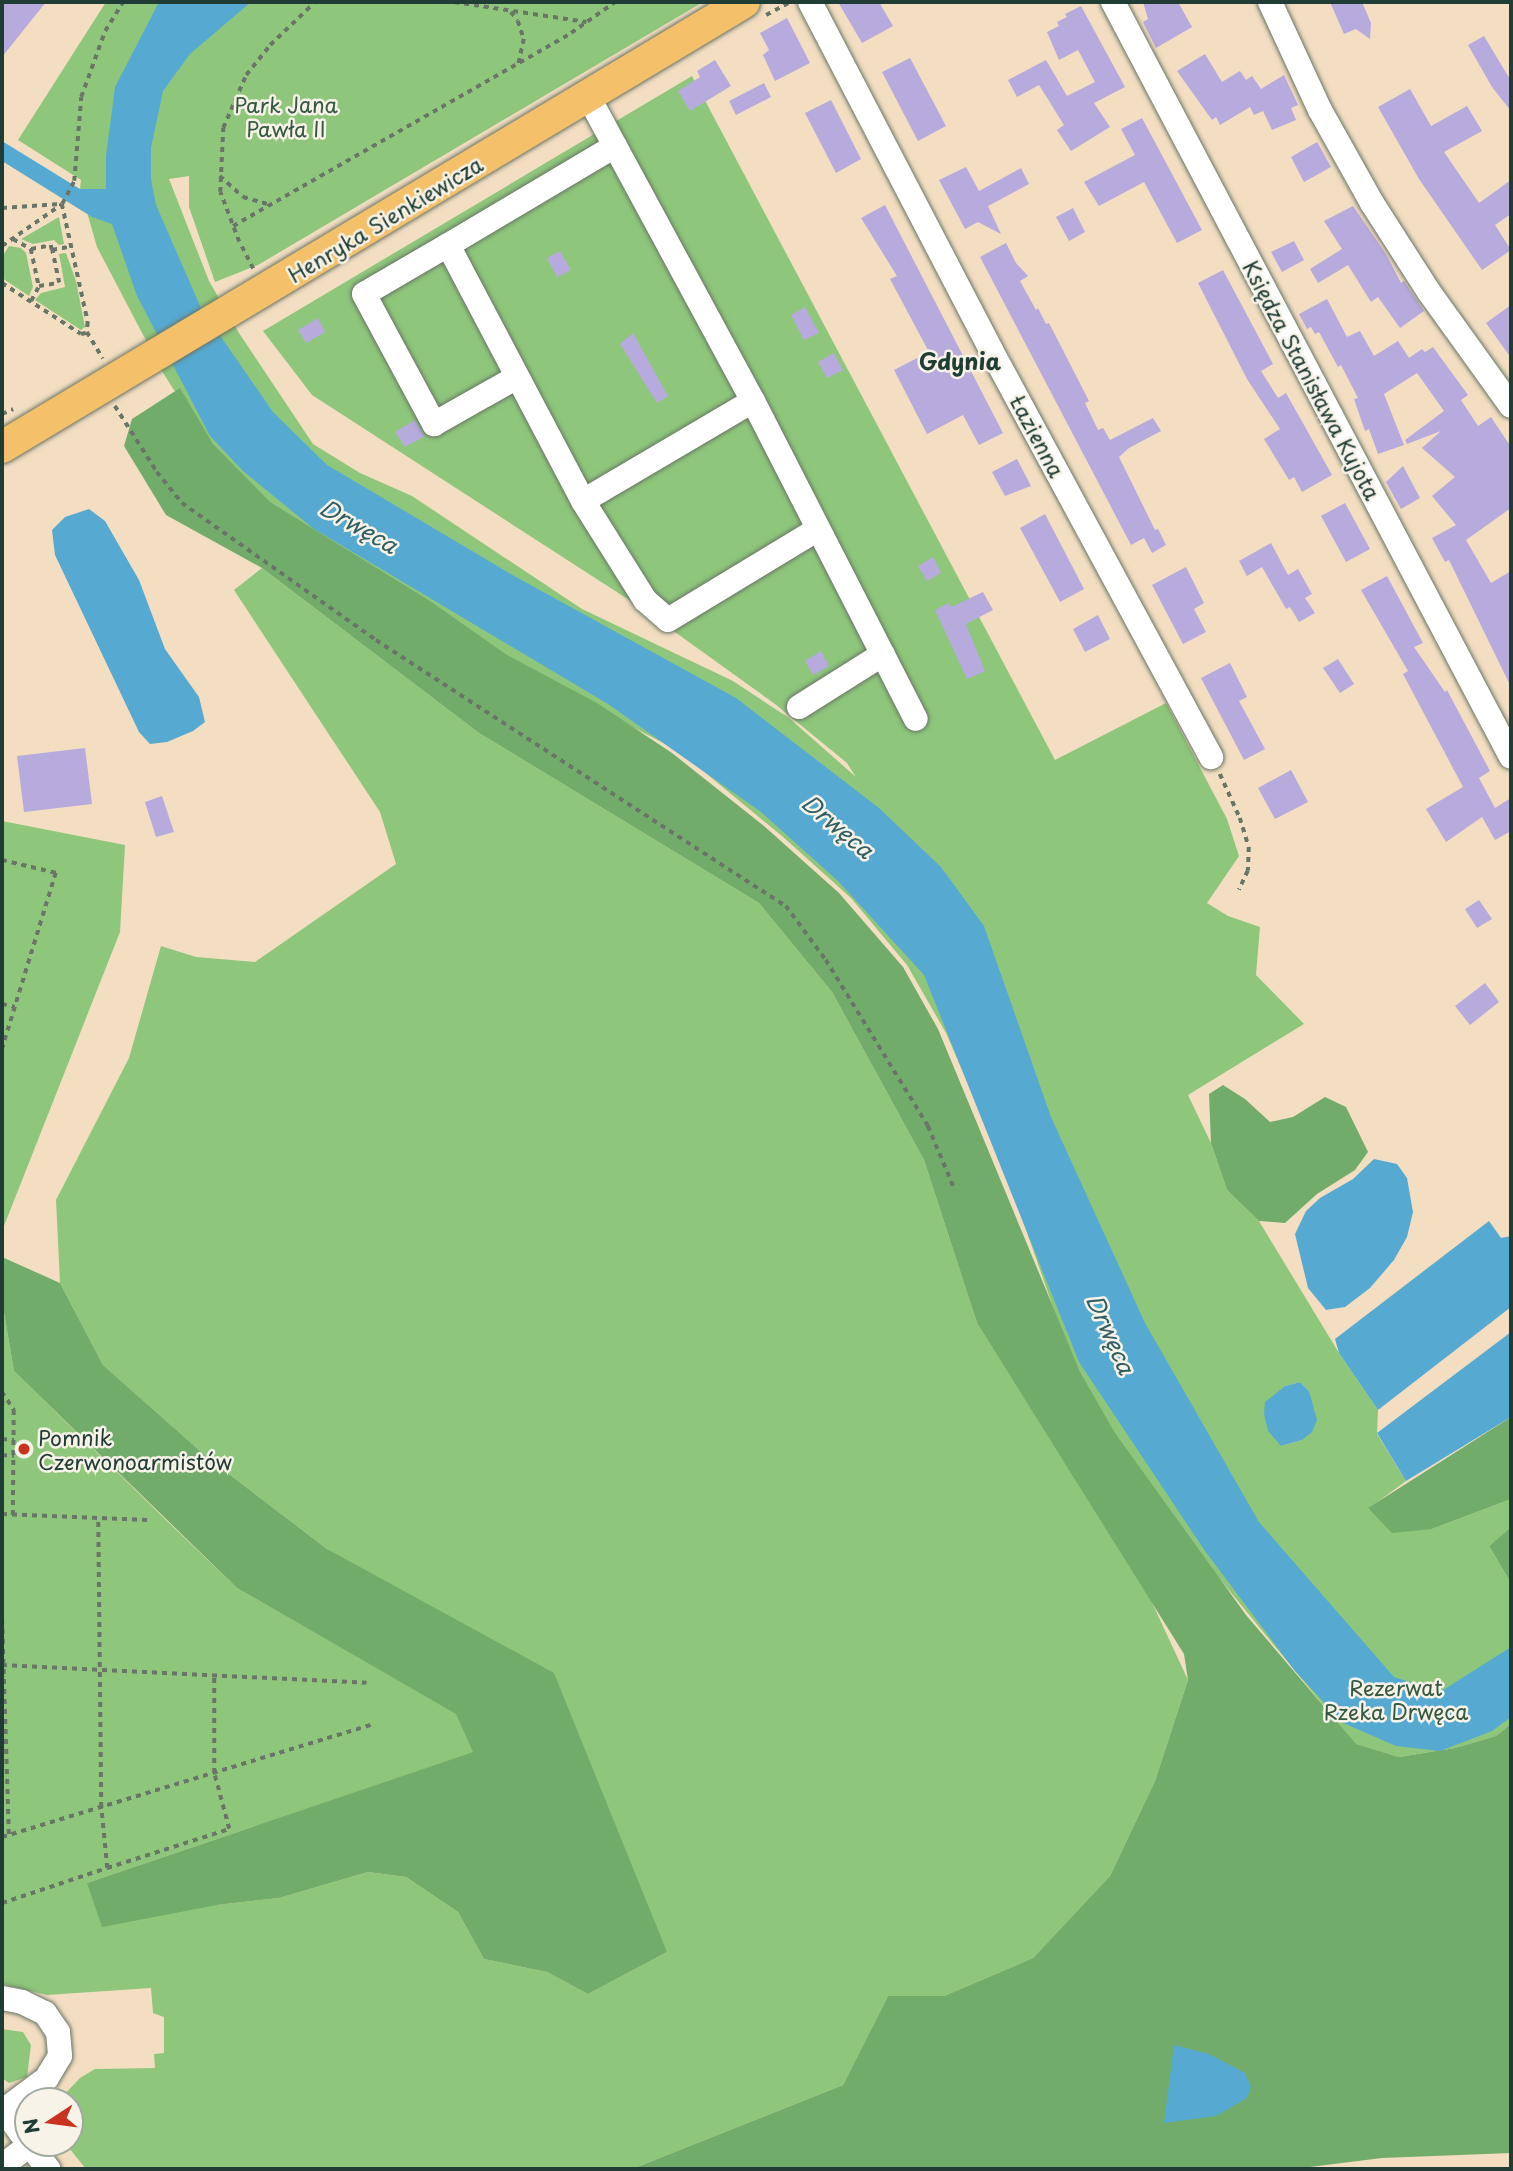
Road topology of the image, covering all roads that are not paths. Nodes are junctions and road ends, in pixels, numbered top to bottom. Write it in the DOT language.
graph roads {
  1 [pos="744,2"];
  2 [pos="810,2"];
  3 [pos="1114,2"];
  4 [pos="1269,2"];
  5 [pos="588,96"];
  6 [pos="615,146"];
  7 [pos="448,245"];
  8 [pos="517,377"];
  9 [pos="752,401"];
  10 [pos="1511,406"];
  11 [pos="9,440"];
  12 [pos="583,501"];
  13 [pos="818,528"];
  14 [pos="883,654"];
  15 [pos="799,707"];
  16 [pos="916,719"];
  17 [pos="1211,757"];
  18 [pos="1511,757"];
  19 [pos="2,1998"];
  20 [pos="3,2109"];
  21 [pos="14,2124"];
  1 -- 5 [label="main road, Henryka Sienkiewicza"];
  2 -- 17 [label="street, Łazienna"];
  3 -- 18 [label="street, Księdza Stanisława Kujota"];
  4 -- 10 [label="street"];
  5 -- 6 [label="street"];
  5 -- 11 [label="main road, Henryka Sienkiewicza"];
  6 -- 7 [label="street"];
  6 -- 9 [label="street"];
  7 -- 8 [label="street"];
  7 -- 8 [label="street"];
  8 -- 12 [label="street"];
  9 -- 12 [label="street"];
  9 -- 13 [label="street"];
  12 -- 13 [label="street"];
  13 -- 14 [label="street"];
  14 -- 15 [label="street"];
  14 -- 16 [label="street"];
  19 -- 20 [label="street"];
  20 -- 21 [label="street"];
}
